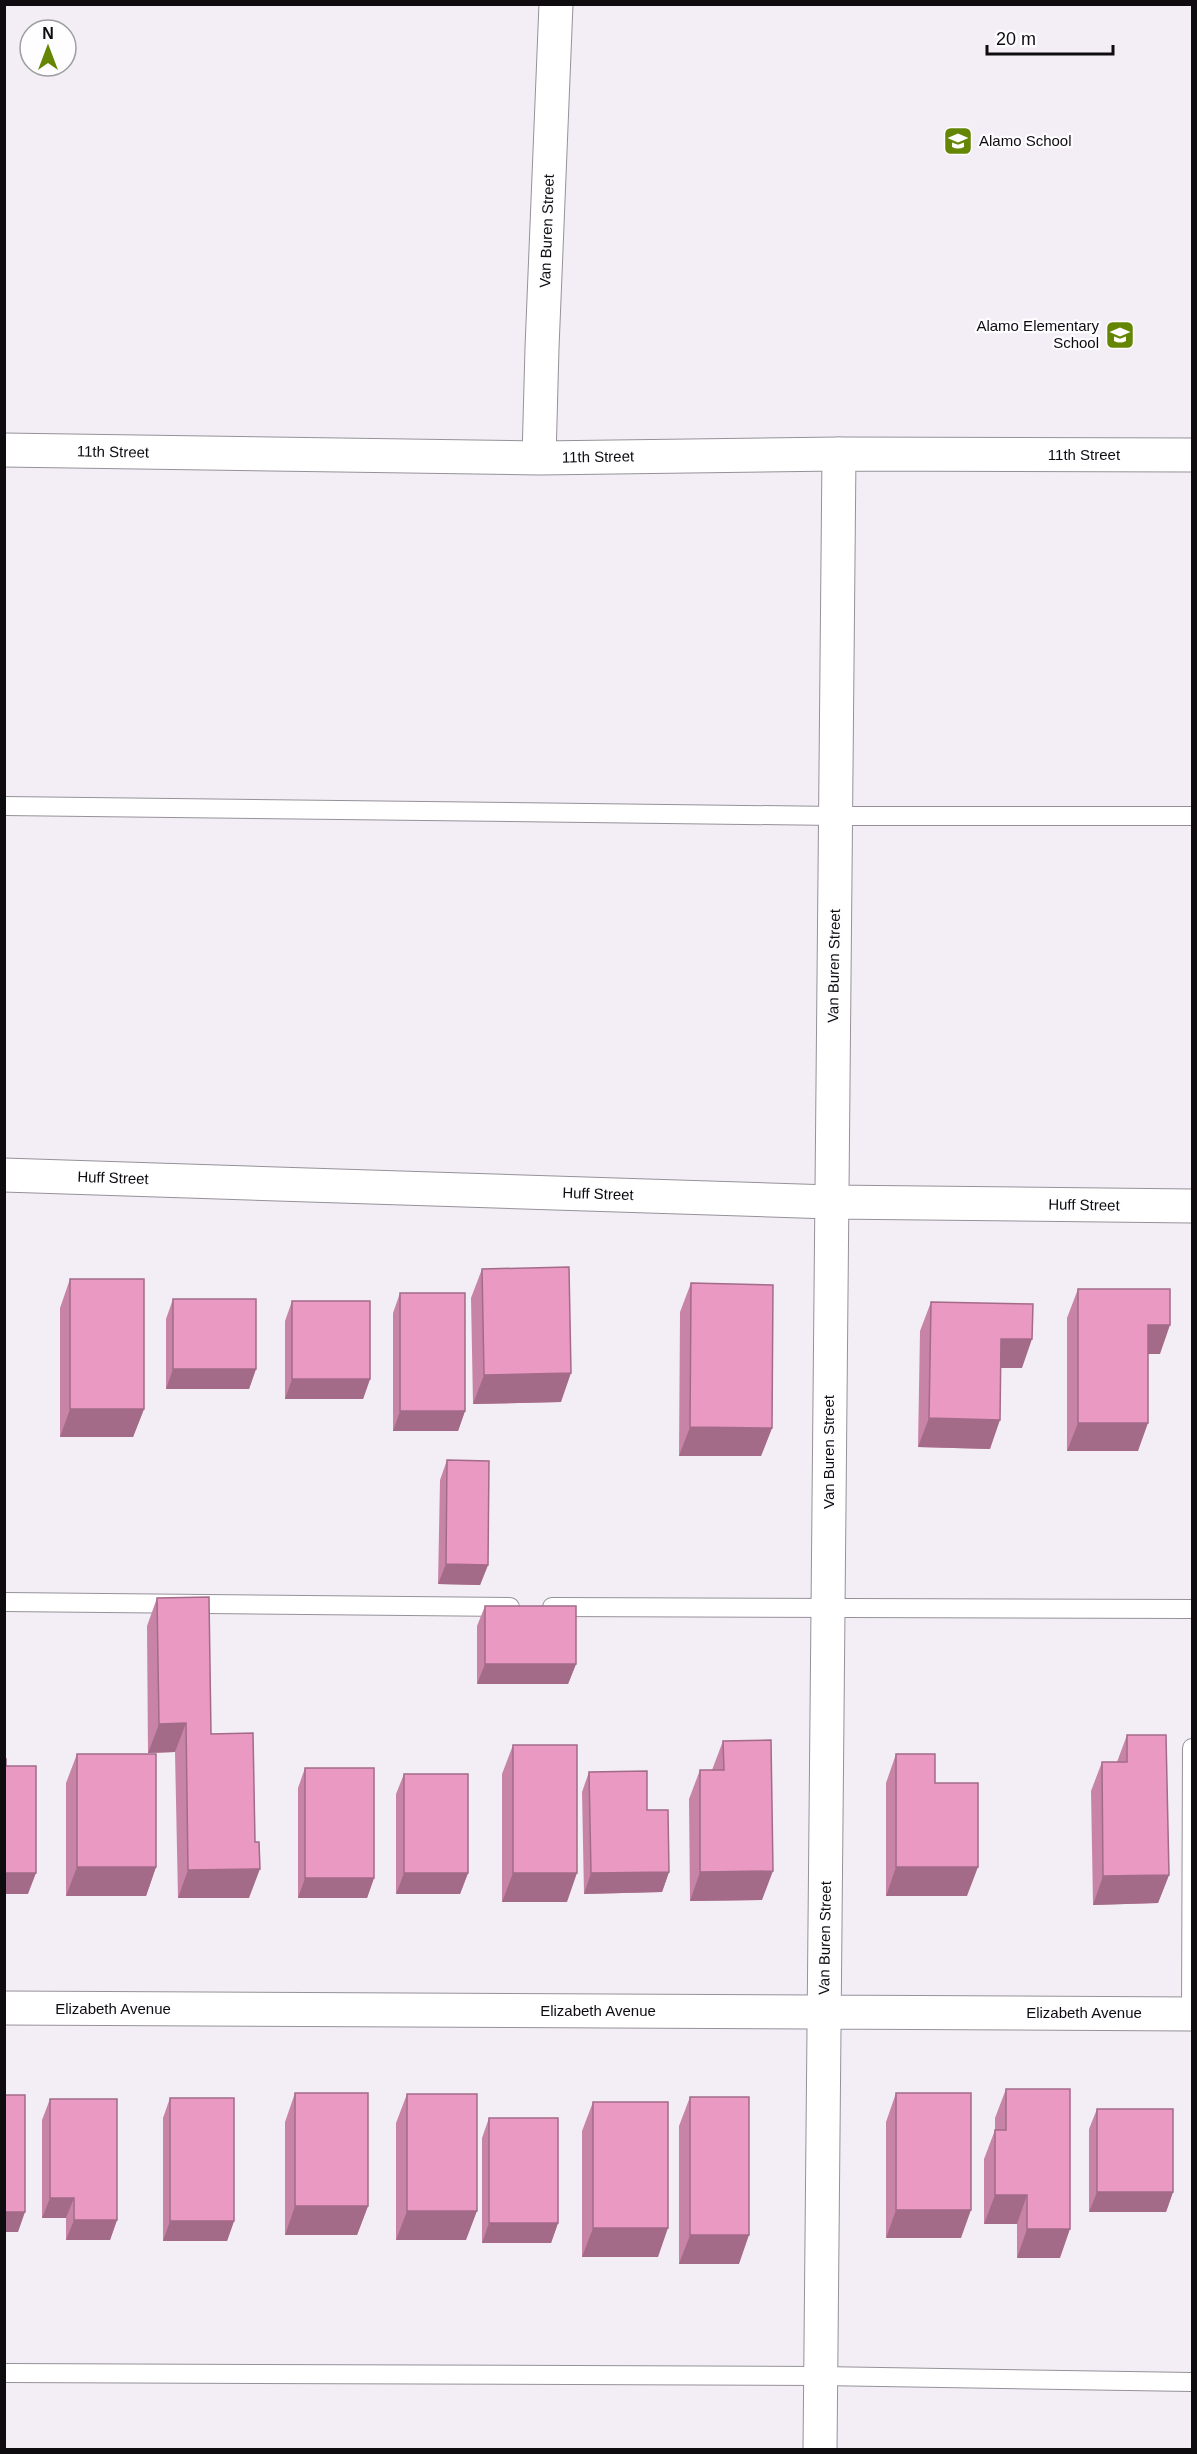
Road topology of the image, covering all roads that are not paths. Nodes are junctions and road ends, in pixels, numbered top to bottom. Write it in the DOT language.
graph roads {
  1 [pos="556,4"];
  2 [pos="4,450"];
  3 [pos="839,454"];
  4 [pos="1192,455"];
  5 [pos="539,458"];
  6 [pos="4,806"];
  7 [pos="836,816"];
  8 [pos="1192,816"];
  9 [pos="4,1175"];
  10 [pos="831,1202"];
  11 [pos="1192,1206"];
  12 [pos="4,1602"];
  13 [pos="1192,1609"];
  14 [pos="828,1610"];
  15 [pos="1192,1748"];
  16 [pos="4,2008"];
  17 [pos="824,2013"];
  18 [pos="1192,2014"];
  19 [pos="4,2373"];
  20 [pos="820,2376"];
  21 [pos="1192,2382"];
  22 [pos="820,2450"];
  1 -- 5 [label="street, Van Buren Street"];
  2 -- 5 [label="street, 11th Street"];
  3 -- 4 [label="street, 11th Street"];
  3 -- 5 [label="street, 11th Street"];
  3 -- 7 [label="street, Van Buren Street"];
  6 -- 7 [label="lane"];
  7 -- 8 [label="lane"];
  7 -- 10 [label="street, Van Buren Street"];
  9 -- 10 [label="street, Huff Street"];
  10 -- 11 [label="street, Huff Street"];
  10 -- 14 [label="street, Van Buren Street"];
  12 -- 14 [label="lane"];
  13 -- 14 [label="lane"];
  14 -- 17 [label="street, Van Buren Street"];
  15 -- 18 [label="lane"];
  16 -- 17 [label="street, Elizabeth Avenue"];
  17 -- 18 [label="street, Elizabeth Avenue"];
  17 -- 20 [label="street, Van Buren Street"];
  19 -- 20 [label="lane"];
  20 -- 21 [label="lane"];
  20 -- 22 [label="street, Van Buren Street"];
}
